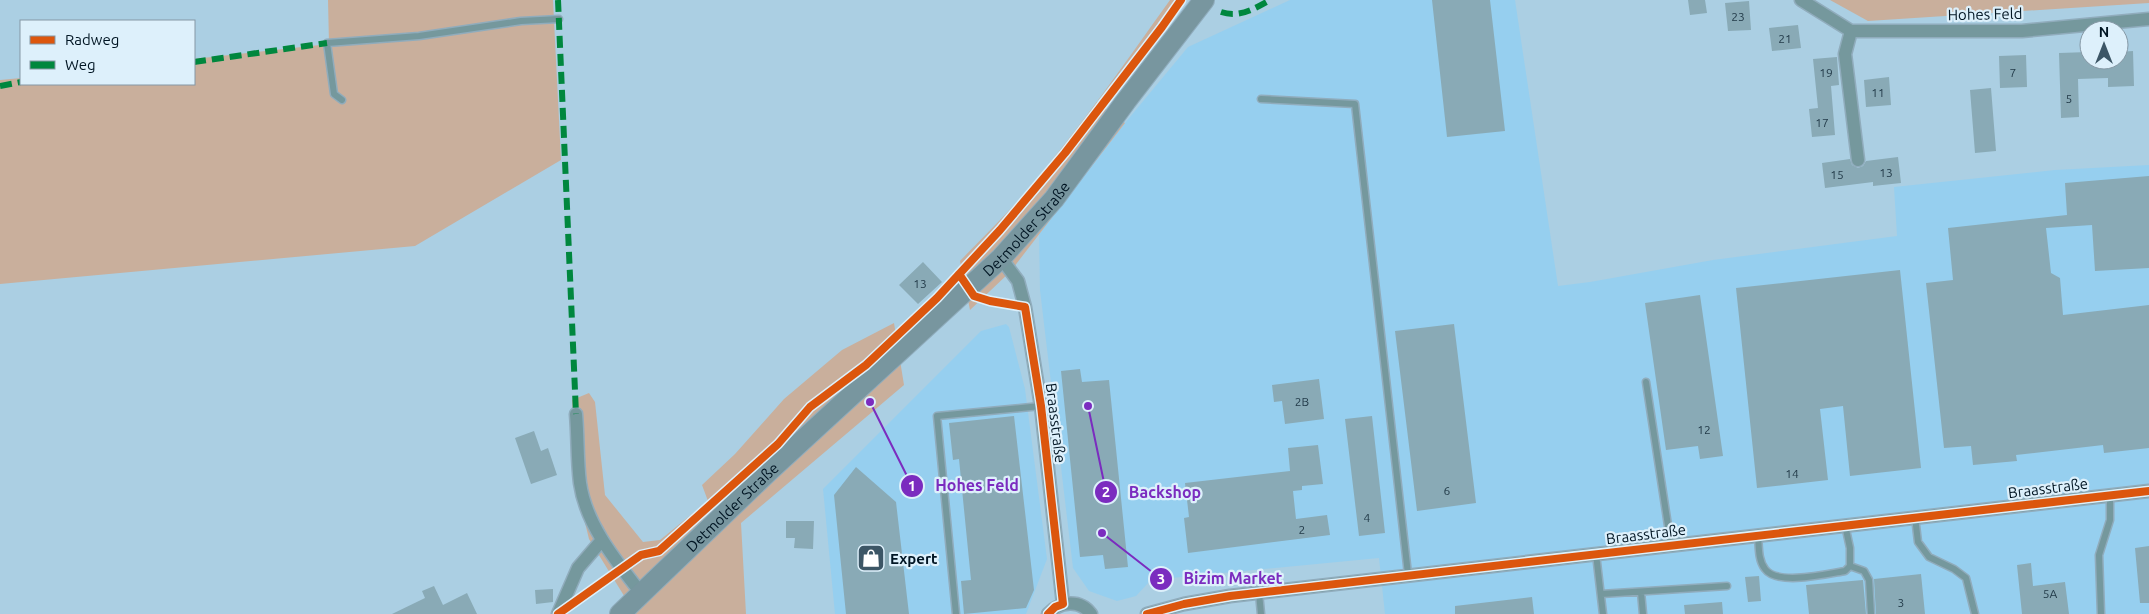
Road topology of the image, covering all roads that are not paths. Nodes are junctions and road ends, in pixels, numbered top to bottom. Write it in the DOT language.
graph roads {
  1 [pos="1204,0"];
  2 [pos="1801,0"];
  3 [pos="2149,18"];
  4 [pos="559,19"];
  5 [pos="1851,31"];
  6 [pos="1261,99"];
  7 [pos="342,100"];
  8 [pos="1858,160"];
  9 [pos="1002,258"];
  10 [pos="1646,382"];
  11 [pos="1041,406"];
  12 [pos="576,414"];
  13 [pos="2149,491"];
  14 [pos="2110,494"];
  15 [pos="1915,517"];
  16 [pos="1845,525"];
  17 [pos="1758,534"];
  18 [pos="602,540"];
  19 [pos="1671,545"];
  20 [pos="1596,554"];
  21 [pos="1850,566"];
  22 [pos="1408,574"];
  23 [pos="1727,586"];
  24 [pos="1641,592"];
  25 [pos="641,593"];
  26 [pos="1259,593"];
  27 [pos="1601,594"];
  28 [pos="1063,604"];
  29 [pos="558,614"];
  30 [pos="620,614"];
  31 [pos="956,614"];
  32 [pos="1048,614"];
  33 [pos="1091,614"];
  34 [pos="1147,614"];
  35 [pos="1261,614"];
  36 [pos="1603,614"];
  37 [pos="1643,614"];
  38 [pos="1871,614"];
  39 [pos="1975,614"];
  40 [pos="2100,614"];
  1 -- 9 [label="main road, Detmolder Straße"];
  2 -- 5 [label="street"];
  3 -- 5 [label="street, Hohes Feld"];
  4 -- 7 [label="lane"];
  5 -- 8 [label="street"];
  6 -- 22 [label="lane"];
  9 -- 11 [label="street, Braasstraße"];
  9 -- 25 [label="main road, Detmolder Straße"];
  10 -- 19 [label="lane"];
  11 -- 28 [label="street, Braasstraße"];
  11 -- 31 [label="lane"];
  12 -- 18 [label="street"];
  13 -- 14 [label="street, Braasstraße"];
  14 -- 15 [label="street, Braasstraße"];
  14 -- 40 [label="lane"];
  15 -- 16 [label="street, Braasstraße"];
  15 -- 39 [label="lane"];
  16 -- 17 [label="street, Braasstraße"];
  16 -- 21 [label="lane"];
  17 -- 19 [label="street, Braasstraße"];
  17 -- 21 [label="lane"];
  18 -- 25 [label="street"];
  18 -- 29 [label="street"];
  19 -- 20 [label="street, Braasstraße"];
  20 -- 22 [label="street, Braasstraße"];
  20 -- 27 [label="lane"];
  21 -- 38 [label="lane"];
  22 -- 26 [label="street, Braasstraße"];
  23 -- 24 [label="lane"];
  24 -- 27 [label="lane"];
  24 -- 37 [label="lane"];
  25 -- 30 [label="main road, Detmolder Straße"];
  26 -- 34 [label="street, Braasstraße"];
  26 -- 35 [label="lane"];
  27 -- 36 [label="lane"];
  28 -- 32 [label="street"];
  28 -- 33 [label="street"];
}
